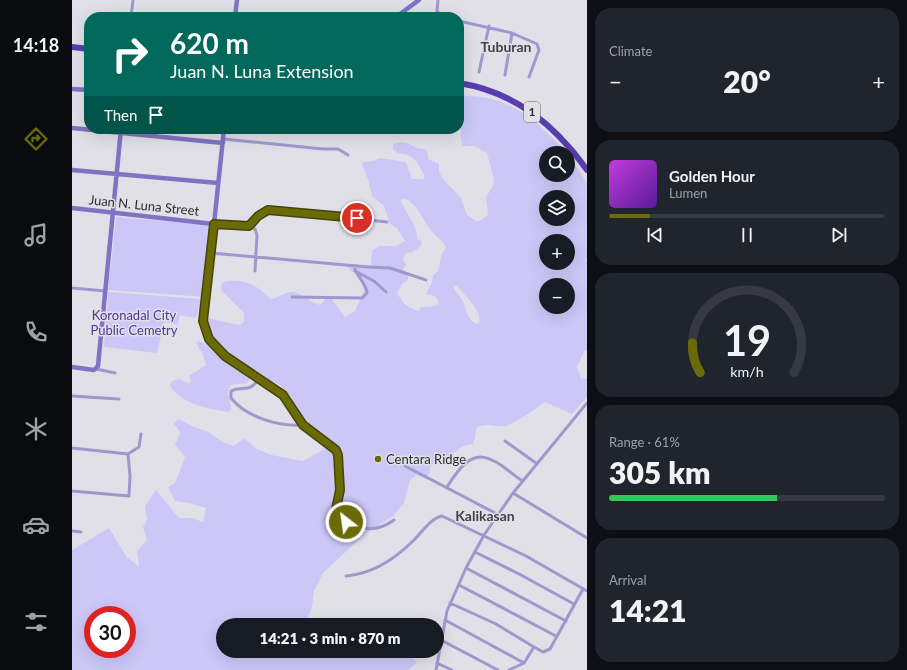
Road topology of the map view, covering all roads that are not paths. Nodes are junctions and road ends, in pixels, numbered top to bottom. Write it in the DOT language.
graph roads {
  1 [pos="133,0"];
  2 [pos="237,0"];
  3 [pos="419,0"];
  4 [pos="438,0"];
  5 [pos="132,12"];
  6 [pos="236,12"];
  7 [pos="403,12"];
  8 [pos="437,12"];
  9 [pos="464,22"];
  10 [pos="489,26"];
  11 [pos="512,32"];
  12 [pos="72,47"];
  13 [pos="84,48"];
  14 [pos="479,72"];
  15 [pos="504,75"];
  16 [pos="529,77"];
  17 [pos="464,84"];
  18 [pos="72,89"];
  19 [pos="84,90"];
  20 [pos="72,128"];
  21 [pos="84,129"];
  22 [pos="120,134"];
  23 [pos="151,134"];
  24 [pos="224,134"];
  25 [pos="223,141"];
  26 [pos="348,154"];
  27 [pos="72,170"];
  28 [pos="587,170"];
  29 [pos="116,174"];
  30 [pos="218,183"];
  31 [pos="72,208"];
  32 [pos="112,213"];
  33 [pos="387,222"];
  34 [pos="214,224"];
  35 [pos="249,226"];
  36 [pos="211,253"];
  37 [pos="255,257"];
  38 [pos="354,266"];
  39 [pos="355,271"];
  40 [pos="254,272"];
  41 [pos="426,280"];
  42 [pos="72,288"];
  43 [pos="105,291"];
  44 [pos="386,292"];
  45 [pos="292,297"];
  46 [pos="72,367"];
  47 [pos="96,369"];
  48 [pos="115,373"];
  49 [pos="258,378"];
  50 [pos="72,396"];
  51 [pos="119,399"];
  52 [pos="587,403"];
  53 [pos="303,425"];
  54 [pos="140,434"];
  55 [pos="505,441"];
  56 [pos="72,448"];
  57 [pos="128,454"];
  58 [pos="536,464"];
  59 [pos="405,466"];
  60 [pos="522,481"];
  61 [pos="446,487"];
  62 [pos="72,491"];
  63 [pos="513,493"];
  64 [pos="497,514"];
  65 [pos="394,520"];
  66 [pos="72,531"];
  67 [pos="81,532"];
  68 [pos="484,536"];
  69 [pos="587,538"];
  70 [pos="475,552"];
  71 [pos="466,568"];
  72 [pos="346,576"];
  73 [pos="459,585"];
  74 [pos="583,588"];
  75 [pos="587,591"];
  76 [pos="450,603"];
  77 [pos="574,604"];
  78 [pos="445,620"];
  79 [pos="566,621"];
  80 [pos="444,625"];
  81 [pos="556,636"];
  82 [pos="444,642"];
  83 [pos="534,647"];
  84 [pos="438,658"];
  85 [pos="437,663"];
  86 [pos="524,663"];
  87 [pos="436,670"];
  88 [pos="452,670"];
  89 [pos="498,670"];
  90 [pos="509,670"];
  1 -- 5 [label="street"];
  2 -- 6 [label="street"];
  3 -- 7 [label="street"];
  4 -- 8 [label="street"];
  9 -- 10 [label="street"];
  10 -- 11 [label="street"];
  10 -- 14 [label="street"];
  11 -- 15 [label="street"];
  11 -- 16 [label="street"];
  12 -- 13 [label="highway"];
  17 -- 28 [label="highway, 1"];
  18 -- 19 [label="street"];
  20 -- 21 [label="street"];
  22 -- 29 [label="street"];
  23 -- 25 [label="street"];
  24 -- 25 [label="street"];
  25 -- 26 [label="street"];
  25 -- 30 [label="street"];
  27 -- 29 [label="street"];
  29 -- 30 [label="street"];
  29 -- 32 [label="street"];
  30 -- 34 [label="street"];
  31 -- 32 [label="street, Juan N. Luna Street"];
  32 -- 34 [label="street, Juan N. Luna Street"];
  32 -- 43 [label="street"];
  33 -- 35 [label="street"];
  34 -- 35 [label="street"];
  34 -- 36 [label="street"];
  35 -- 37 [label="street"];
  36 -- 37 [label="street"];
  36 -- 49 [label="street"];
  37 -- 38 [label="street"];
  37 -- 40 [label="street"];
  38 -- 39 [label="street"];
  38 -- 41 [label="street"];
  39 -- 44 [label="street"];
  39 -- 45 [label="street"];
  42 -- 43 [label="street"];
  43 -- 47 [label="street"];
  46 -- 47 [label="street"];
  47 -- 48 [label="street"];
  49 -- 53 [label="street"];
  49 -- 53 [label="street"];
  50 -- 51 [label="street"];
  52 -- 58 [label="street"];
  53 -- 65 [label="street"];
  54 -- 57 [label="street"];
  55 -- 58 [label="street"];
  56 -- 57 [label="street"];
  57 -- 62 [label="street"];
  58 -- 60 [label="street"];
  59 -- 61 [label="street"];
  60 -- 61 [label="street"];
  60 -- 63 [label="street"];
  61 -- 64 [label="street"];
  63 -- 64 [label="street"];
  63 -- 69 [label="street"];
  64 -- 68 [label="street"];
  66 -- 67 [label="street"];
  68 -- 70 [label="street"];
  68 -- 72 [label="street"];
  68 -- 74 [label="street"];
  70 -- 71 [label="street"];
  70 -- 77 [label="street"];
  71 -- 73 [label="street"];
  71 -- 79 [label="street"];
  73 -- 76 [label="street"];
  73 -- 81 [label="street"];
  74 -- 75 [label="street"];
  74 -- 77 [label="street"];
  76 -- 78 [label="street"];
  76 -- 83 [label="street"];
  77 -- 79 [label="street"];
  78 -- 80 [label="street"];
  78 -- 86 [label="street"];
  79 -- 81 [label="street"];
  81 -- 83 [label="street"];
  82 -- 89 [label="street"];
  83 -- 86 [label="street"];
  84 -- 85 [label="street"];
  85 -- 87 [label="street"];
  85 -- 88 [label="street"];
  86 -- 90 [label="street"];
}
